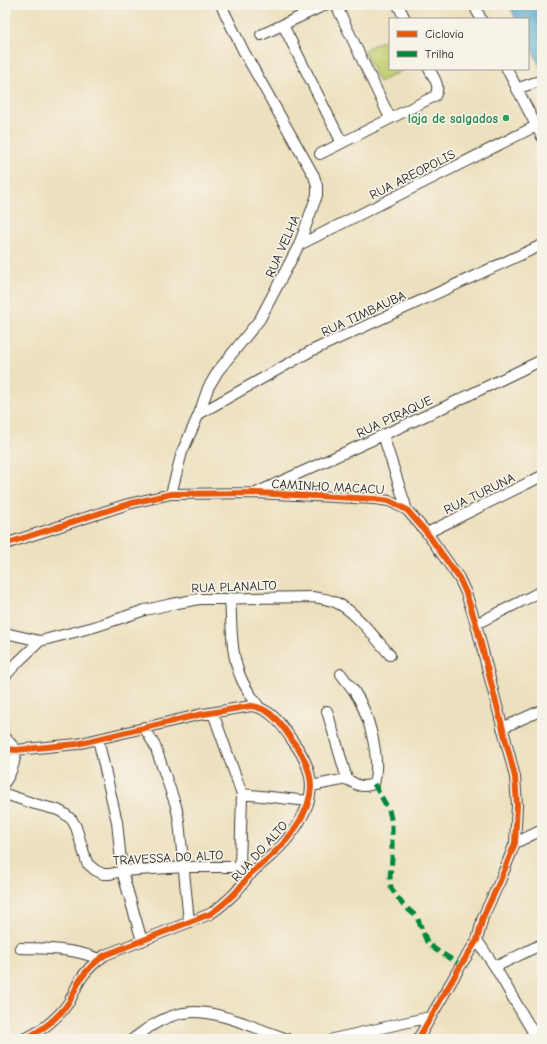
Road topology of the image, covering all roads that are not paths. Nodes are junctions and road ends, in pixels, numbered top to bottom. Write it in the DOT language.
graph roads {
  1 [pos="221,5"];
  2 [pos="325,5"];
  3 [pos="336,5"];
  4 [pos="398,5"];
  5 [pos="474,5"];
  6 [pos="404,18"];
  7 [pos="480,18"];
  8 [pos="283,25"];
  9 [pos="261,35"];
  10 [pos="432,70"];
  11 [pos="506,70"];
  12 [pos="540,80"];
  13 [pos="516,90"];
  14 [pos="390,118"];
  15 [pos="536,126"];
  16 [pos="542,137"];
  17 [pos="342,143"];
  18 [pos="320,154"];
  19 [pos="300,245"];
  20 [pos="542,245"];
  21 [pos="542,360"];
  22 [pos="199,414"];
  23 [pos="383,435"];
  24 [pos="542,476"];
  25 [pos="256,493"];
  26 [pos="171,494"];
  27 [pos="407,510"];
  28 [pos="427,533"];
  29 [pos="5,544"];
  30 [pos="542,591"];
  31 [pos="230,598"];
  32 [pos="476,624"];
  33 [pos="5,633"];
  34 [pos="40,642"];
  35 [pos="390,655"];
  36 [pos="341,674"];
  37 [pos="5,676"];
  38 [pos="259,707"];
  39 [pos="542,710"];
  40 [pos="328,711"];
  41 [pos="213,713"];
  42 [pos="144,727"];
  43 [pos="502,728"];
  44 [pos="5,737"];
  45 [pos="98,739"];
  46 [pos="5,749"];
  47 [pos="16,750"];
  48 [pos="347,778"];
  49 [pos="5,782"];
  50 [pos="311,786"];
  51 [pos="5,794"];
  52 [pos="242,794"];
  53 [pos="309,801"];
  54 [pos="542,830"];
  55 [pos="515,843"];
  56 [pos="184,867"];
  57 [pos="240,867"];
  58 [pos="122,870"];
  59 [pos="251,874"];
  60 [pos="189,922"];
  61 [pos="477,940"];
  62 [pos="142,941"];
  63 [pos="542,944"];
  64 [pos="20,948"];
  65 [pos="99,959"];
  66 [pos="495,967"];
  67 [pos="430,1017"];
  68 [pos="23,1039"];
  69 [pos="133,1039"];
  70 [pos="287,1039"];
  71 [pos="333,1039"];
  72 [pos="418,1039"];
  73 [pos="537,1039"];
  1 -- 19 [label="street, RUA VELHA"];
  2 -- 8 [label="street"];
  3 -- 14 [label="street"];
  4 -- 6 [label="street"];
  5 -- 7 [label="street"];
  8 -- 9 [label="street"];
  8 -- 17 [label="street"];
  10 -- 14 [label="street"];
  11 -- 13 [label="street"];
  12 -- 13 [label="street"];
  13 -- 15 [label="street"];
  14 -- 17 [label="street"];
  15 -- 16 [label="street"];
  15 -- 19 [label="street, RUA AREOPOLIS"];
  17 -- 18 [label="street"];
  19 -- 22 [label="street, RUA VELHA"];
  20 -- 22 [label="street, RUA TIMBAUBA"];
  21 -- 23 [label="street, RUA PIRAQUE"];
  22 -- 26 [label="street, RUA VELHA"];
  23 -- 25 [label="street, RUA PIRAQUE"];
  23 -- 27 [label="street"];
  24 -- 28 [label="street, RUA TURUNA"];
  25 -- 26 [label="street, CAMINHO MACACU"];
  25 -- 27 [label="street, CAMINHO MACACU"];
  26 -- 29 [label="street, CAMINHO MACACU"];
  27 -- 28 [label="street, CAMINHO MACACU"];
  28 -- 32 [label="street, CAMINHO MACACU"];
  30 -- 32 [label="street"];
  31 -- 34 [label="street, RUA PLANALTO"];
  31 -- 35 [label="street, RUA PLANALTO"];
  31 -- 38 [label="street"];
  32 -- 43 [label="street, CAMINHO MACACU"];
  33 -- 34 [label="street"];
  34 -- 37 [label="street, RUA PLANALTO"];
  36 -- 48 [label="street"];
  38 -- 41 [label="street"];
  38 -- 50 [label="street, RUA DO ALTO"];
  39 -- 43 [label="street"];
  40 -- 48 [label="street"];
  41 -- 42 [label="street"];
  41 -- 52 [label="street"];
  42 -- 45 [label="street"];
  42 -- 56 [label="street"];
  43 -- 55 [label="street, CAMINHO MACACU"];
  44 -- 47 [label="street"];
  45 -- 47 [label="street"];
  45 -- 58 [label="street"];
  46 -- 47 [label="street"];
  47 -- 49 [label="street"];
  48 -- 50 [label="street"];
  50 -- 53 [label="street, RUA DO ALTO"];
  51 -- 58 [label="street, TRAVESSA DO ALTO"];
  52 -- 53 [label="street"];
  52 -- 57 [label="street"];
  53 -- 59 [label="street, RUA DO ALTO"];
  54 -- 55 [label="street"];
  55 -- 61 [label="street, CAMINHO MACACU"];
  56 -- 57 [label="street, TRAVESSA DO ALTO"];
  56 -- 58 [label="street, TRAVESSA DO ALTO"];
  56 -- 60 [label="street"];
  57 -- 59 [label="street, TRAVESSA DO ALTO"];
  58 -- 62 [label="street"];
  59 -- 60 [label="street, RUA DO ALTO"];
  60 -- 62 [label="street, RUA DO ALTO"];
  61 -- 66 [label="street"];
  61 -- 67 [label="street, CAMINHO MACACU"];
  62 -- 65 [label="street, RUA DO ALTO"];
  63 -- 66 [label="street"];
  64 -- 65 [label="street"];
  65 -- 68 [label="street, RUA DO ALTO"];
  66 -- 73 [label="street"];
  67 -- 71 [label="street"];
  67 -- 72 [label="street, CAMINHO MACACU"];
  69 -- 70 [label="street"];
}
